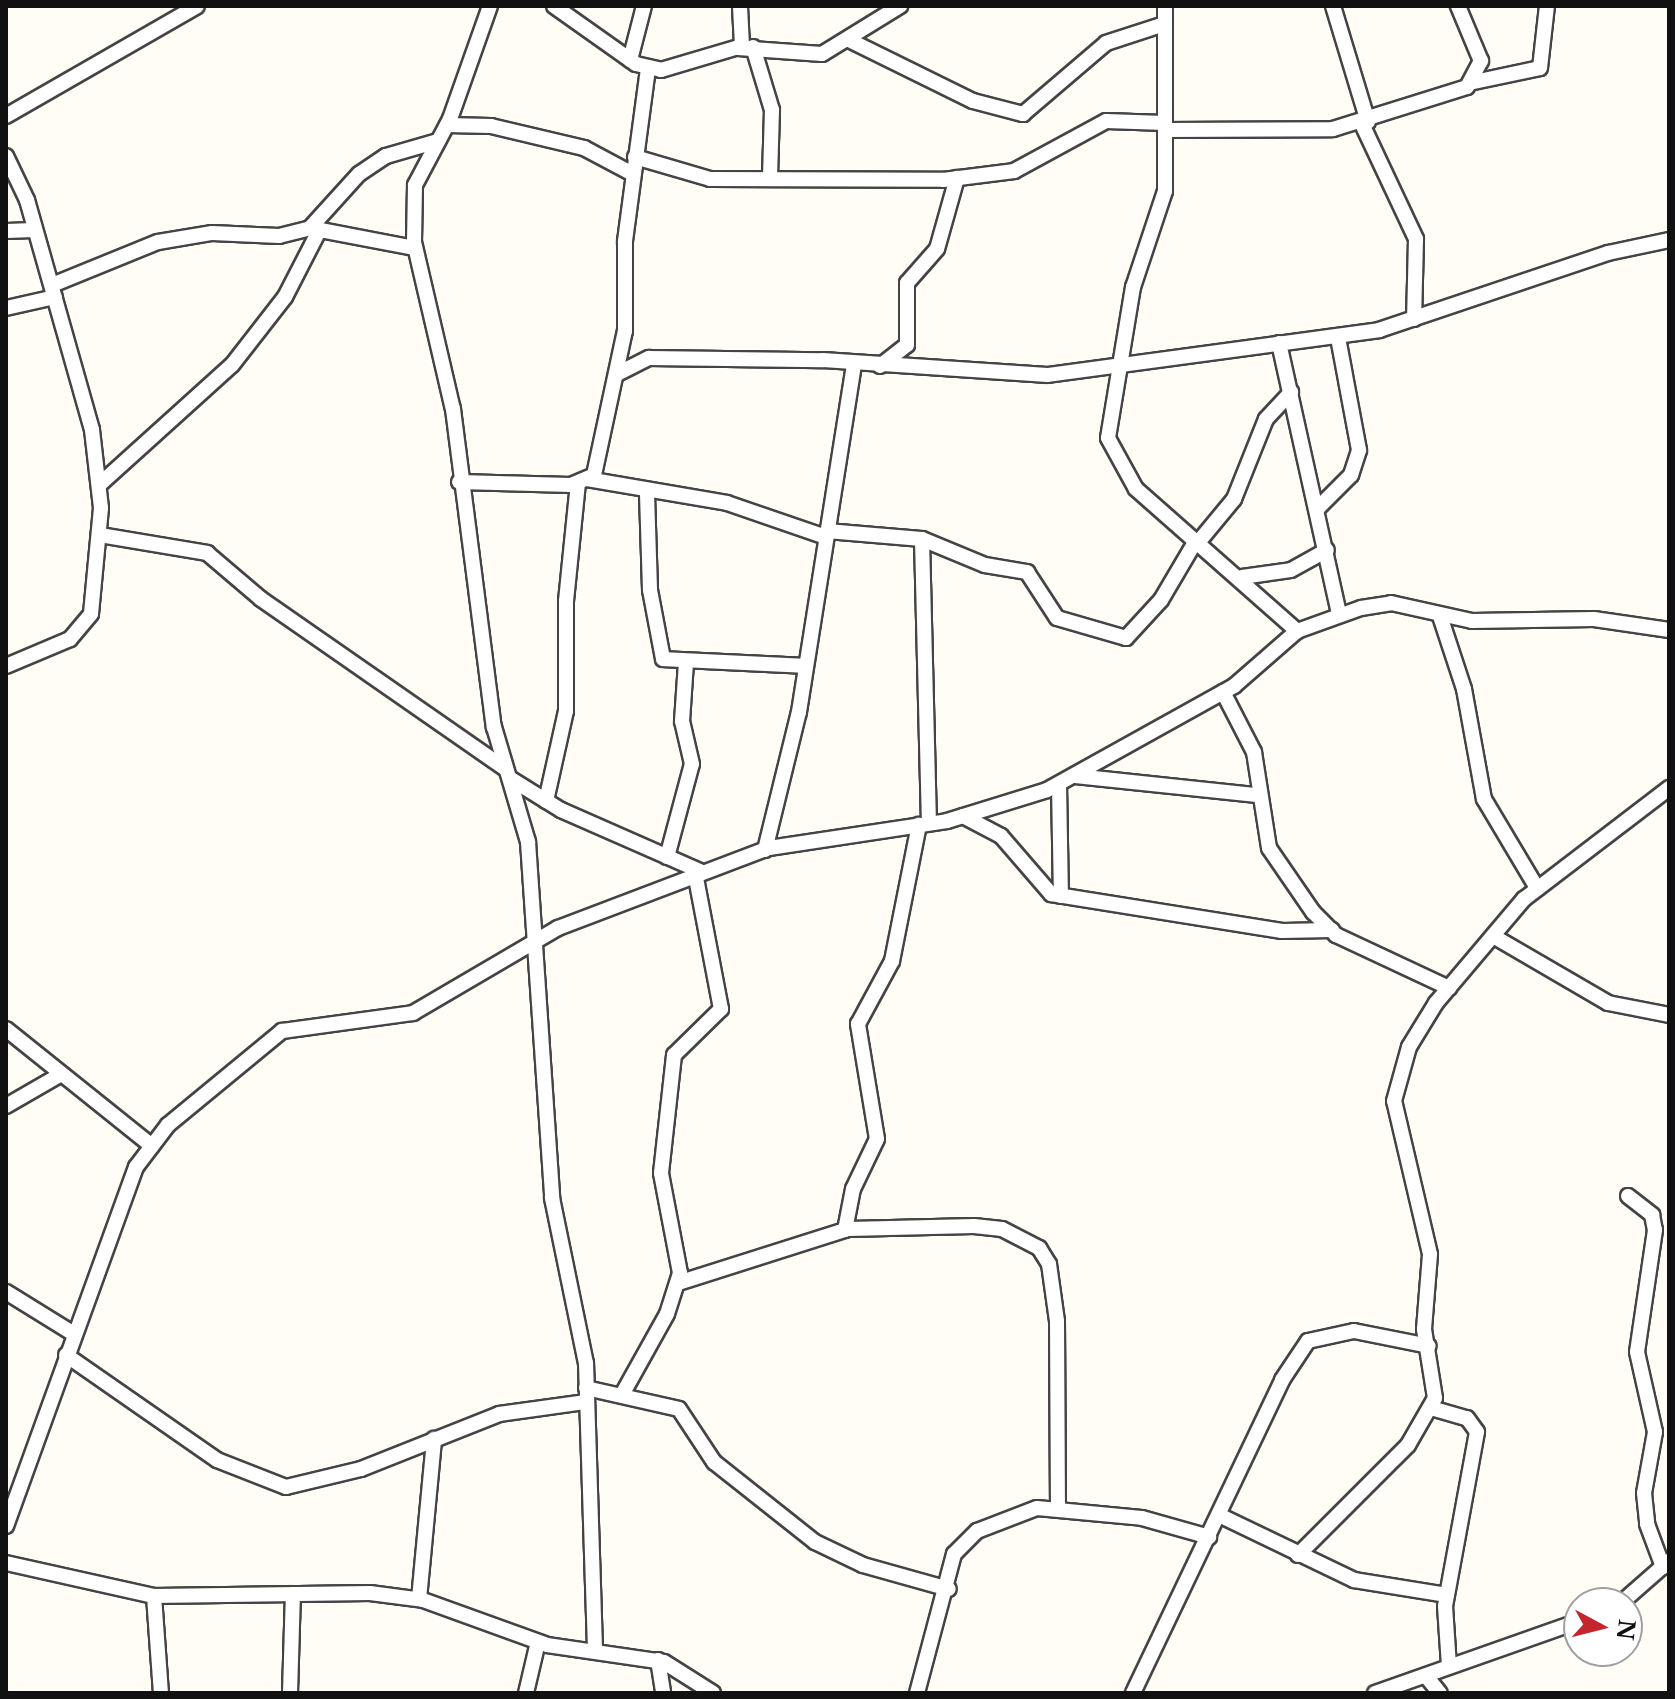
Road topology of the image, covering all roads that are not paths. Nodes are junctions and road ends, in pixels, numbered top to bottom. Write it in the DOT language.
graph roads {
  1 [pos="197,6"];
  2 [pos="490,6"];
  3 [pos="554,6"];
  4 [pos="644,6"];
  5 [pos="740,6"];
  6 [pos="900,6"];
  7 [pos="1165,6"];
  8 [pos="1333,6"];
  9 [pos="1458,6"];
  10 [pos="1547,6"];
  11 [pos="1164,24"];
  12 [pos="849,40"];
  13 [pos="746,48"];
  14 [pos="630,60"];
  15 [pos="648,68"];
  16 [pos="1474,82"];
  17 [pos="6,116"];
  18 [pos="1365,123"];
  19 [pos="447,125"];
  20 [pos="1166,127"];
  21 [pos="438,141"];
  22 [pos="6,156"];
  23 [pos="635,157"];
  24 [pos="633,174"];
  25 [pos="957,178"];
  26 [pos="770,179"];
  27 [pos="315,228"];
  28 [pos="34,230"];
  29 [pos="6,231"];
  30 [pos="1669,240"];
  31 [pos="415,248"];
  32 [pos="53,291"];
  33 [pos="6,308"];
  34 [pos="1414,319"];
  35 [pos="1338,338"];
  36 [pos="1279,343"];
  37 [pos="854,363"];
  38 [pos="1119,364"];
  39 [pos="880,366"];
  40 [pos="617,374"];
  41 [pos="1291,392"];
  42 [pos="583,481"];
  43 [pos="459,482"];
  44 [pos="99,485"];
  45 [pos="647,494"];
  46 [pos="1318,508"];
  47 [pos="827,534"];
  48 [pos="100,535"];
  49 [pos="922,539"];
  50 [pos="1195,544"];
  51 [pos="1327,550"];
  52 [pos="1242,577"];
  53 [pos="1339,614"];
  54 [pos="1440,616"];
  55 [pos="1669,630"];
  56 [pos="1297,631"];
  57 [pos="686,662"];
  58 [pos="6,666"];
  59 [pos="806,666"];
  60 [pos="1223,692"];
  61 [pos="509,774"];
  62 [pos="1075,776"];
  63 [pos="1059,784"];
  64 [pos="1669,788"];
  65 [pos="1257,795"];
  66 [pos="546,801"];
  67 [pos="963,816"];
  68 [pos="924,824"];
  69 [pos="765,850"];
  70 [pos="667,857"];
  71 [pos="698,872"];
  72 [pos="1537,888"];
  73 [pos="1061,896"];
  74 [pos="1332,930"];
  75 [pos="1493,936"];
  76 [pos="530,942"];
  77 [pos="1449,988"];
  78 [pos="1669,1015"];
  79 [pos="6,1029"];
  80 [pos="58,1076"];
  81 [pos="6,1106"];
  82 [pos="152,1146"];
  83 [pos="1628,1196"];
  84 [pos="845,1230"];
  85 [pos="678,1283"];
  86 [pos="6,1292"];
  87 [pos="74,1334"];
  88 [pos="1429,1346"];
  89 [pos="66,1355"];
  90 [pos="623,1393"];
  91 [pos="586,1395"];
  92 [pos="1431,1408"];
  93 [pos="434,1439"];
  94 [pos="1058,1509"];
  95 [pos="1221,1516"];
  96 [pos="6,1526"];
  97 [pos="1209,1537"];
  98 [pos="1298,1555"];
  99 [pos="6,1563"];
  100 [pos="1666,1564"];
  101 [pos="1639,1587"];
  102 [pos="949,1589"];
  103 [pos="293,1594"];
  104 [pos="1447,1595"];
  105 [pos="154,1596"];
  106 [pos="419,1599"];
  107 [pos="1563,1627"];
  108 [pos="538,1642"];
  109 [pos="595,1651"];
  110 [pos="658,1660"];
  111 [pos="1449,1666"];
  112 [pos="1426,1676"];
  113 [pos="161,1693"];
  114 [pos="290,1693"];
  115 [pos="526,1693"];
  116 [pos="663,1693"];
  117 [pos="713,1693"];
  118 [pos="917,1693"];
  119 [pos="1133,1693"];
  120 [pos="1375,1693"];
  121 [pos="1440,1693"];
  1 -- 17 [label="street"];
  2 -- 19 [label="street"];
  3 -- 14 [label="street"];
  4 -- 14 [label="street"];
  5 -- 13 [label="street"];
  6 -- 12 [label="street"];
  7 -- 11 [label="street"];
  8 -- 18 [label="street"];
  9 -- 16 [label="street"];
  10 -- 16 [label="street"];
  11 -- 12 [label="street"];
  11 -- 20 [label="street"];
  12 -- 13 [label="street"];
  13 -- 15 [label="street"];
  13 -- 26 [label="street"];
  14 -- 15 [label="street"];
  15 -- 23 [label="street"];
  16 -- 18 [label="street"];
  18 -- 20 [label="street"];
  18 -- 34 [label="street"];
  19 -- 21 [label="street"];
  19 -- 24 [label="street"];
  20 -- 25 [label="street"];
  20 -- 38 [label="street"];
  21 -- 27 [label="street"];
  21 -- 31 [label="street"];
  22 -- 28 [label="street"];
  23 -- 24 [label="street"];
  23 -- 26 [label="street"];
  24 -- 40 [label="street"];
  25 -- 26 [label="street"];
  25 -- 39 [label="street"];
  27 -- 31 [label="street"];
  27 -- 32 [label="street"];
  27 -- 44 [label="street"];
  28 -- 29 [label="street"];
  28 -- 32 [label="street"];
  30 -- 34 [label="street"];
  31 -- 43 [label="street"];
  32 -- 33 [label="street"];
  32 -- 44 [label="street"];
  34 -- 35 [label="street"];
  35 -- 36 [label="street"];
  35 -- 46 [label="street"];
  36 -- 38 [label="street"];
  36 -- 41 [label="street"];
  37 -- 39 [label="street"];
  37 -- 40 [label="street"];
  37 -- 47 [label="street"];
  38 -- 39 [label="street"];
  38 -- 50 [label="street"];
  40 -- 42 [label="street"];
  41 -- 46 [label="street"];
  41 -- 50 [label="street"];
  42 -- 43 [label="street"];
  42 -- 45 [label="street"];
  42 -- 66 [label="street"];
  43 -- 61 [label="street"];
  44 -- 48 [label="street"];
  45 -- 47 [label="street"];
  45 -- 57 [label="street"];
  46 -- 51 [label="street"];
  47 -- 49 [label="street"];
  47 -- 59 [label="street"];
  48 -- 58 [label="street"];
  48 -- 61 [label="street"];
  49 -- 50 [label="street"];
  49 -- 68 [label="street"];
  50 -- 52 [label="street"];
  51 -- 52 [label="street"];
  51 -- 53 [label="street"];
  52 -- 56 [label="street"];
  53 -- 54 [label="street"];
  53 -- 56 [label="street"];
  54 -- 55 [label="street"];
  54 -- 72 [label="street"];
  56 -- 60 [label="street"];
  57 -- 59 [label="street"];
  57 -- 70 [label="street"];
  59 -- 69 [label="street"];
  60 -- 62 [label="street"];
  60 -- 65 [label="street"];
  61 -- 66 [label="street"];
  61 -- 76 [label="street"];
  62 -- 63 [label="street"];
  62 -- 65 [label="street"];
  63 -- 67 [label="street"];
  63 -- 73 [label="street"];
  64 -- 72 [label="street"];
  65 -- 74 [label="street"];
  66 -- 70 [label="street"];
  67 -- 68 [label="street"];
  67 -- 73 [label="street"];
  68 -- 69 [label="street"];
  68 -- 84 [label="street"];
  69 -- 71 [label="street"];
  70 -- 71 [label="street"];
  71 -- 76 [label="street"];
  71 -- 85 [label="street"];
  72 -- 75 [label="street"];
  73 -- 74 [label="street"];
  74 -- 77 [label="street"];
  75 -- 77 [label="street"];
  75 -- 78 [label="street"];
  76 -- 82 [label="street"];
  76 -- 91 [label="street"];
  77 -- 88 [label="street"];
  79 -- 80 [label="street"];
  80 -- 81 [label="street"];
  80 -- 82 [label="street"];
  82 -- 87 [label="street"];
  83 -- 100 [label="street"];
  84 -- 85 [label="street"];
  84 -- 94 [label="street"];
  85 -- 90 [label="street"];
  86 -- 87 [label="street"];
  87 -- 89 [label="street"];
  88 -- 92 [label="street"];
  88 -- 95 [label="street"];
  89 -- 93 [label="street"];
  89 -- 96 [label="street"];
  90 -- 91 [label="street"];
  90 -- 102 [label="street"];
  91 -- 93 [label="street"];
  91 -- 109 [label="street"];
  92 -- 98 [label="street"];
  92 -- 104 [label="street"];
  93 -- 106 [label="street"];
  94 -- 97 [label="street"];
  94 -- 102 [label="street"];
  95 -- 97 [label="street"];
  95 -- 98 [label="street"];
  97 -- 119 [label="street"];
  98 -- 104 [label="street"];
  99 -- 105 [label="street"];
  100 -- 101 [label="street"];
  102 -- 118 [label="street"];
  103 -- 105 [label="street"];
  103 -- 106 [label="street"];
  103 -- 114 [label="street"];
  104 -- 111 [label="street"];
  105 -- 113 [label="street"];
  106 -- 108 [label="street"];
  107 -- 111 [label="street"];
  108 -- 109 [label="street"];
  108 -- 115 [label="street"];
  109 -- 110 [label="street"];
  110 -- 116 [label="street"];
  110 -- 117 [label="street"];
  111 -- 112 [label="street"];
  112 -- 120 [label="street"];
  112 -- 121 [label="street"];
}
